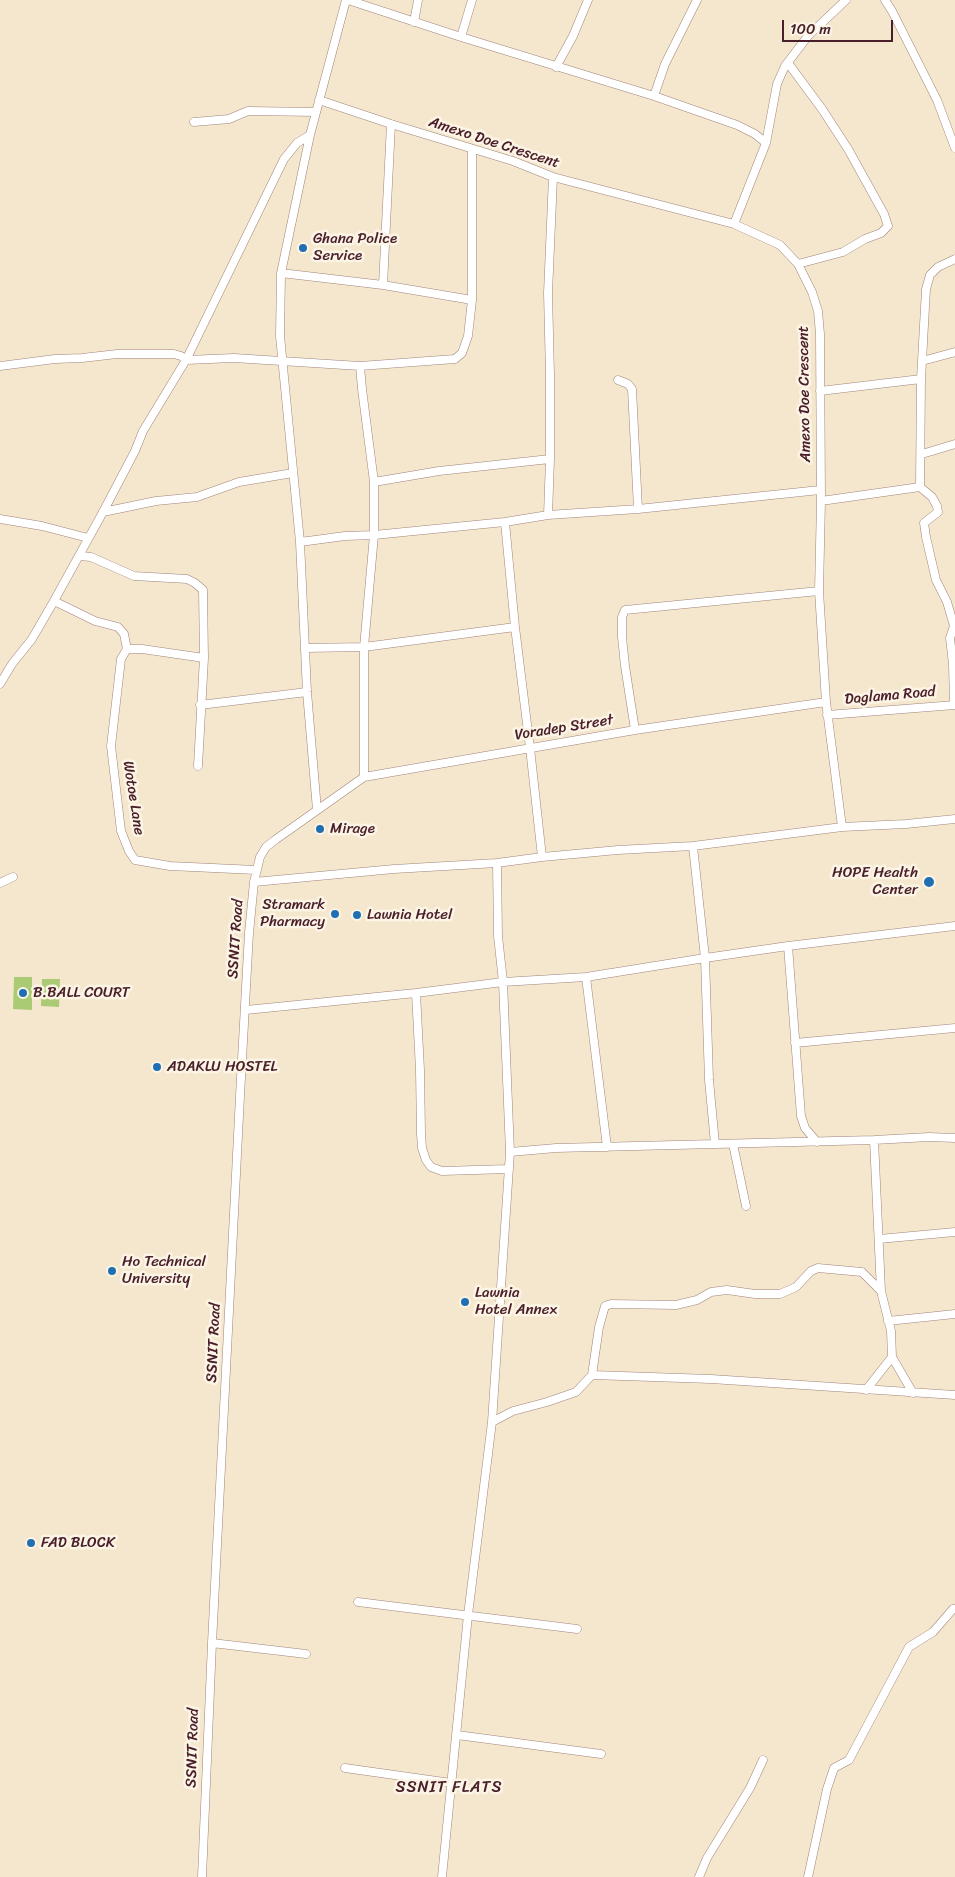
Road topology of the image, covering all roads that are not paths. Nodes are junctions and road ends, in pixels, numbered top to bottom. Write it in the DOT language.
graph roads {
  1 [pos="347,0"];
  2 [pos="418,0"];
  3 [pos="472,0"];
  4 [pos="588,0"];
  5 [pos="697,0"];
  6 [pos="846,0"];
  7 [pos="885,0"];
  8 [pos="414,22"];
  9 [pos="461,37"];
  10 [pos="788,63"];
  11 [pos="556,67"];
  12 [pos="654,96"];
  13 [pos="318,100"];
  14 [pos="316,112"];
  15 [pos="194,122"];
  16 [pos="391,124"];
  17 [pos="310,135"];
  18 [pos="766,143"];
  19 [pos="955,148"];
  20 [pos="472,149"];
  21 [pos="553,177"];
  22 [pos="734,224"];
  23 [pos="955,259"];
  24 [pos="798,264"];
  25 [pos="281,272"];
  26 [pos="383,285"];
  27 [pos="472,300"];
  28 [pos="955,352"];
  29 [pos="186,360"];
  30 [pos="281,360"];
  31 [pos="922,361"];
  32 [pos="0,366"];
  33 [pos="360,366"];
  34 [pos="921,379"];
  35 [pos="618,380"];
  36 [pos="820,391"];
  37 [pos="955,444"];
  38 [pos="922,454"];
  39 [pos="550,459"];
  40 [pos="293,473"];
  41 [pos="374,482"];
  42 [pos="920,487"];
  43 [pos="820,490"];
  44 [pos="820,501"];
  45 [pos="638,509"];
  46 [pos="104,512"];
  47 [pos="548,515"];
  48 [pos="0,519"];
  49 [pos="505,522"];
  50 [pos="374,535"];
  51 [pos="88,538"];
  52 [pos="300,542"];
  53 [pos="79,556"];
  54 [pos="819,592"];
  55 [pos="54,601"];
  56 [pos="954,625"];
  57 [pos="514,627"];
  58 [pos="364,647"];
  59 [pos="305,648"];
  60 [pos="127,649"];
  61 [pos="204,658"];
  62 [pos="0,684"];
  63 [pos="307,692"];
  64 [pos="826,702"];
  65 [pos="200,705"];
  66 [pos="954,705"];
  67 [pos="828,715"];
  68 [pos="635,730"];
  69 [pos="530,748"];
  70 [pos="198,766"];
  71 [pos="364,777"];
  72 [pos="317,810"];
  73 [pos="955,819"];
  74 [pos="842,827"];
  75 [pos="693,846"];
  76 [pos="542,856"];
  77 [pos="497,863"];
  78 [pos="256,870"];
  79 [pos="13,877"];
  80 [pos="254,882"];
  81 [pos="0,883"];
  82 [pos="955,926"];
  83 [pos="788,946"];
  84 [pos="705,958"];
  85 [pos="586,977"];
  86 [pos="503,982"];
  87 [pos="416,994"];
  88 [pos="246,1010"];
  89 [pos="955,1028"];
  90 [pos="795,1043"];
  91 [pos="955,1138"];
  92 [pos="874,1140"];
  93 [pos="817,1142"];
  94 [pos="715,1144"];
  95 [pos="733,1144"];
  96 [pos="607,1147"];
  97 [pos="510,1152"];
  98 [pos="509,1170"];
  99 [pos="746,1206"];
  100 [pos="955,1232"];
  101 [pos="880,1239"];
  102 [pos="881,1291"];
  103 [pos="955,1314"];
  104 [pos="888,1322"];
  105 [pos="892,1357"];
  106 [pos="592,1375"];
  107 [pos="866,1390"];
  108 [pos="913,1393"];
  109 [pos="955,1395"];
  110 [pos="492,1422"];
  111 [pos="358,1602"];
  112 [pos="955,1609"];
  113 [pos="468,1615"];
  114 [pos="577,1629"];
  115 [pos="212,1643"];
  116 [pos="306,1654"];
  117 [pos="457,1735"];
  118 [pos="601,1754"];
  119 [pos="763,1760"];
  120 [pos="345,1768"];
  121 [pos="451,1783"];
  122 [pos="202,1877"];
  123 [pos="442,1877"];
  124 [pos="699,1877"];
  125 [pos="808,1877"];
  1 -- 8 [label="street"];
  1 -- 13 [label="street"];
  2 -- 8 [label="street"];
  3 -- 9 [label="street"];
  4 -- 11 [label="street"];
  5 -- 12 [label="street"];
  6 -- 10 [label="street"];
  7 -- 19 [label="street"];
  8 -- 9 [label="street"];
  9 -- 11 [label="street"];
  10 -- 18 [label="street"];
  10 -- 24 [label="street"];
  11 -- 12 [label="street"];
  12 -- 18 [label="street"];
  13 -- 14 [label="street"];
  13 -- 16 [label="street, Amexo Doe Crescent"];
  14 -- 15 [label="street"];
  14 -- 17 [label="street"];
  16 -- 20 [label="street, Amexo Doe Crescent"];
  16 -- 26 [label="street"];
  17 -- 25 [label="street"];
  17 -- 29 [label="street"];
  18 -- 22 [label="street"];
  20 -- 21 [label="street, Amexo Doe Crescent"];
  20 -- 27 [label="street"];
  21 -- 22 [label="street, Amexo Doe Crescent"];
  21 -- 39 [label="street"];
  22 -- 24 [label="street, Amexo Doe Crescent"];
  23 -- 31 [label="street"];
  24 -- 36 [label="street, Amexo Doe Crescent"];
  25 -- 26 [label="street"];
  25 -- 30 [label="street"];
  26 -- 27 [label="street"];
  27 -- 33 [label="street"];
  28 -- 31 [label="street"];
  29 -- 30 [label="street"];
  29 -- 32 [label="street"];
  29 -- 46 [label="street"];
  30 -- 33 [label="street"];
  30 -- 40 [label="street"];
  31 -- 34 [label="street"];
  33 -- 41 [label="street"];
  34 -- 36 [label="street"];
  34 -- 38 [label="street"];
  35 -- 45 [label="street"];
  36 -- 43 [label="street, Amexo Doe Crescent"];
  37 -- 38 [label="street"];
  38 -- 42 [label="street"];
  39 -- 41 [label="street"];
  39 -- 47 [label="street"];
  40 -- 46 [label="street"];
  40 -- 52 [label="street"];
  41 -- 50 [label="street"];
  42 -- 44 [label="street"];
  42 -- 56 [label="street"];
  43 -- 44 [label="street, Amexo Doe Crescent"];
  43 -- 45 [label="street"];
  44 -- 54 [label="street, Amexo Doe Crescent"];
  45 -- 47 [label="street"];
  46 -- 51 [label="street"];
  47 -- 49 [label="street"];
  48 -- 51 [label="street"];
  49 -- 50 [label="street"];
  49 -- 57 [label="street"];
  50 -- 52 [label="street"];
  50 -- 58 [label="street"];
  51 -- 53 [label="street"];
  52 -- 59 [label="street"];
  53 -- 55 [label="street"];
  53 -- 61 [label="street"];
  54 -- 64 [label="street, Amexo Doe Crescent"];
  54 -- 68 [label="street"];
  55 -- 60 [label="street"];
  55 -- 62 [label="street"];
  56 -- 66 [label="street"];
  57 -- 58 [label="street"];
  57 -- 69 [label="street"];
  58 -- 59 [label="street"];
  58 -- 71 [label="street"];
  59 -- 63 [label="street"];
  60 -- 61 [label="street"];
  60 -- 78 [label="street, Wotoe Lane"];
  61 -- 65 [label="street"];
  63 -- 65 [label="street"];
  63 -- 72 [label="street"];
  64 -- 67 [label="street, Amexo Doe Crescent"];
  64 -- 68 [label="street, Voradep Street"];
  65 -- 70 [label="street"];
  66 -- 67 [label="street, Daglama Road"];
  67 -- 74 [label="street, Amexo Doe Crescent"];
  68 -- 69 [label="street, Voradep Street"];
  69 -- 71 [label="street, Voradep Street"];
  69 -- 76 [label="street"];
  71 -- 72 [label="street, Voradep Street"];
  72 -- 78 [label="street, SSNIT Road"];
  73 -- 74 [label="street"];
  74 -- 75 [label="street"];
  75 -- 76 [label="street"];
  75 -- 84 [label="street"];
  76 -- 77 [label="street"];
  77 -- 80 [label="street"];
  77 -- 86 [label="street"];
  78 -- 80 [label="street, SSNIT Road"];
  79 -- 81 [label="street"];
  80 -- 88 [label="street, SSNIT Road"];
  82 -- 83 [label="street"];
  83 -- 84 [label="street"];
  83 -- 90 [label="street"];
  84 -- 85 [label="street"];
  84 -- 94 [label="street"];
  85 -- 86 [label="street"];
  85 -- 96 [label="street"];
  86 -- 87 [label="street"];
  86 -- 97 [label="street"];
  87 -- 88 [label="street"];
  87 -- 98 [label="street"];
  88 -- 115 [label="street, SSNIT Road"];
  89 -- 90 [label="street"];
  90 -- 93 [label="street"];
  91 -- 92 [label="street"];
  92 -- 93 [label="street"];
  92 -- 101 [label="street"];
  93 -- 95 [label="street"];
  94 -- 95 [label="street"];
  94 -- 96 [label="street"];
  95 -- 99 [label="street"];
  96 -- 97 [label="street"];
  97 -- 98 [label="street"];
  98 -- 110 [label="street"];
  100 -- 101 [label="street"];
  101 -- 102 [label="street"];
  102 -- 104 [label="street"];
  102 -- 106 [label="street"];
  103 -- 104 [label="street"];
  104 -- 105 [label="street"];
  105 -- 107 [label="street"];
  105 -- 108 [label="street"];
  106 -- 107 [label="street"];
  106 -- 110 [label="street"];
  107 -- 108 [label="street"];
  108 -- 109 [label="street"];
  110 -- 113 [label="street"];
  111 -- 113 [label="street"];
  112 -- 125 [label="street"];
  113 -- 114 [label="street"];
  113 -- 117 [label="street"];
  115 -- 116 [label="street"];
  115 -- 122 [label="street, SSNIT Road"];
  117 -- 118 [label="street"];
  117 -- 121 [label="street"];
  119 -- 124 [label="street"];
  120 -- 121 [label="street"];
  121 -- 123 [label="street"];
}
